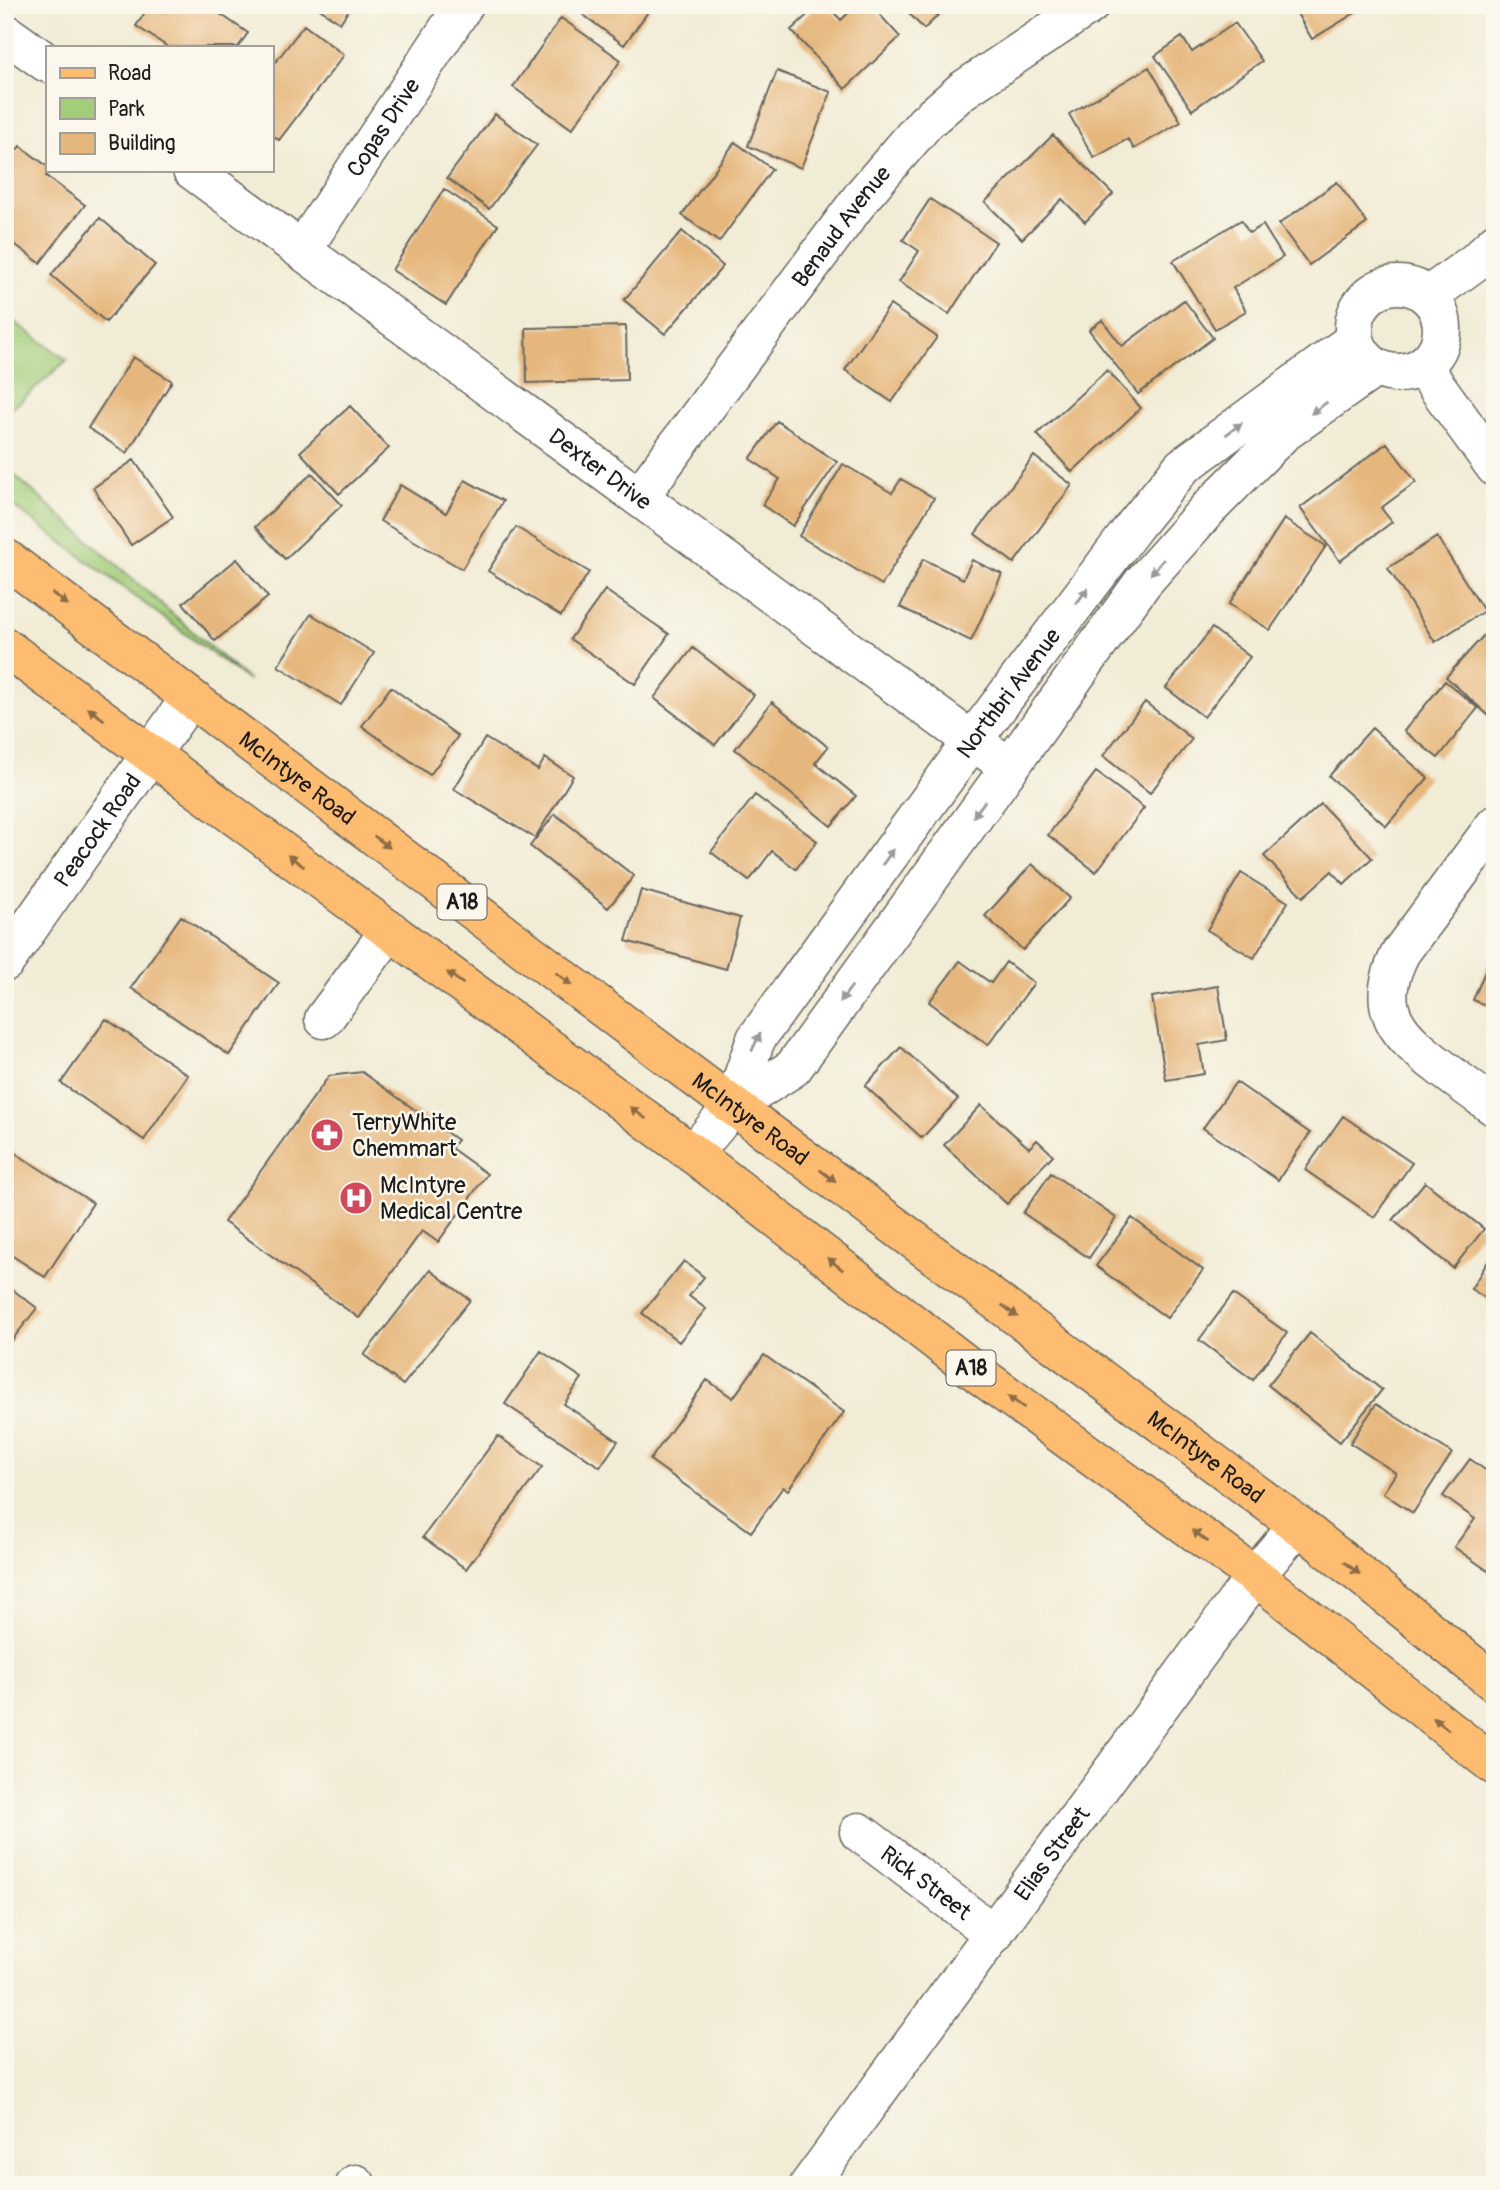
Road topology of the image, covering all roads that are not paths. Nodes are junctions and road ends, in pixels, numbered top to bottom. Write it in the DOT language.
graph roads {
  1 [pos="464,5"];
  2 [pos="1090,5"];
  3 [pos="5,33"];
  4 [pos="46,62"];
  5 [pos="195,172"];
  6 [pos="1495,243"];
  7 [pos="302,250"];
  8 [pos="1495,279"];
  9 [pos="1434,307"];
  10 [pos="1364,354"];
  11 [pos="1422,366"];
  12 [pos="1495,467"];
  13 [pos="639,497"];
  14 [pos="5,558"];
  15 [pos="5,647"];
  16 [pos="190,698"];
  17 [pos="972,741"];
  18 [pos="151,754"];
  19 [pos="1009,765"];
  20 [pos="1495,825"];
  21 [pos="390,930"];
  22 [pos="5,961"];
  23 [pos="324,1019"];
  24 [pos="733,1106"];
  25 [pos="1495,1107"];
  26 [pos="693,1154"];
  27 [pos="1298,1525"];
  28 [pos="1255,1576"];
  29 [pos="1495,1683"];
  30 [pos="1495,1766"];
  31 [pos="859,1832"];
  32 [pos="994,1934"];
  33 [pos="809,2185"];
  1 -- 7 [label="street, Copas Drive"];
  2 -- 13 [label="street, Benaud Avenue"];
  3 -- 4 [label="street"];
  5 -- 7 [label="street, Dexter Drive"];
  6 -- 9 [label="street"];
  7 -- 13 [label="street, Dexter Drive"];
  8 -- 9 [label="street"];
  9 -- 10 [label="street"];
  9 -- 11 [label="street"];
  10 -- 11 [label="street"];
  17 -- 10 [label="street, Northbri Avenue, one-way"];
  10 -- 19 [label="street, Northbri Avenue, one-way"];
  11 -- 12 [label="street"];
  13 -- 17 [label="street, Dexter Drive"];
  14 -- 16 [label="main road, McIntyre Road / A18, one-way"];
  18 -- 15 [label="main road, A18, one-way"];
  16 -- 18 [label="street, Peacock Road"];
  16 -- 24 [label="main road, McIntyre Road / A18, one-way"];
  17 -- 19 [label="street, Dexter Drive"];
  24 -- 17 [label="street, Northbri Avenue, one-way"];
  21 -- 18 [label="main road, A18, one-way"];
  18 -- 22 [label="street, Peacock Road"];
  19 -- 24 [label="street, Northbri Avenue, one-way"];
  20 -- 25 [label="street"];
  21 -- 23 [label="street"];
  26 -- 21 [label="main road, A18, one-way"];
  24 -- 26 [label="street, Northbri Avenue"];
  24 -- 27 [label="main road, McIntyre Road / A18, one-way"];
  28 -- 26 [label="main road, A18, one-way"];
  27 -- 28 [label="street, Elias Street"];
  27 -- 29 [label="main road, McIntyre Road / A18, one-way"];
  30 -- 28 [label="main road, A18, one-way"];
  28 -- 32 [label="street, Elias Street"];
  31 -- 32 [label="street, Rick Street"];
  32 -- 33 [label="street, Elias Street"];
}
